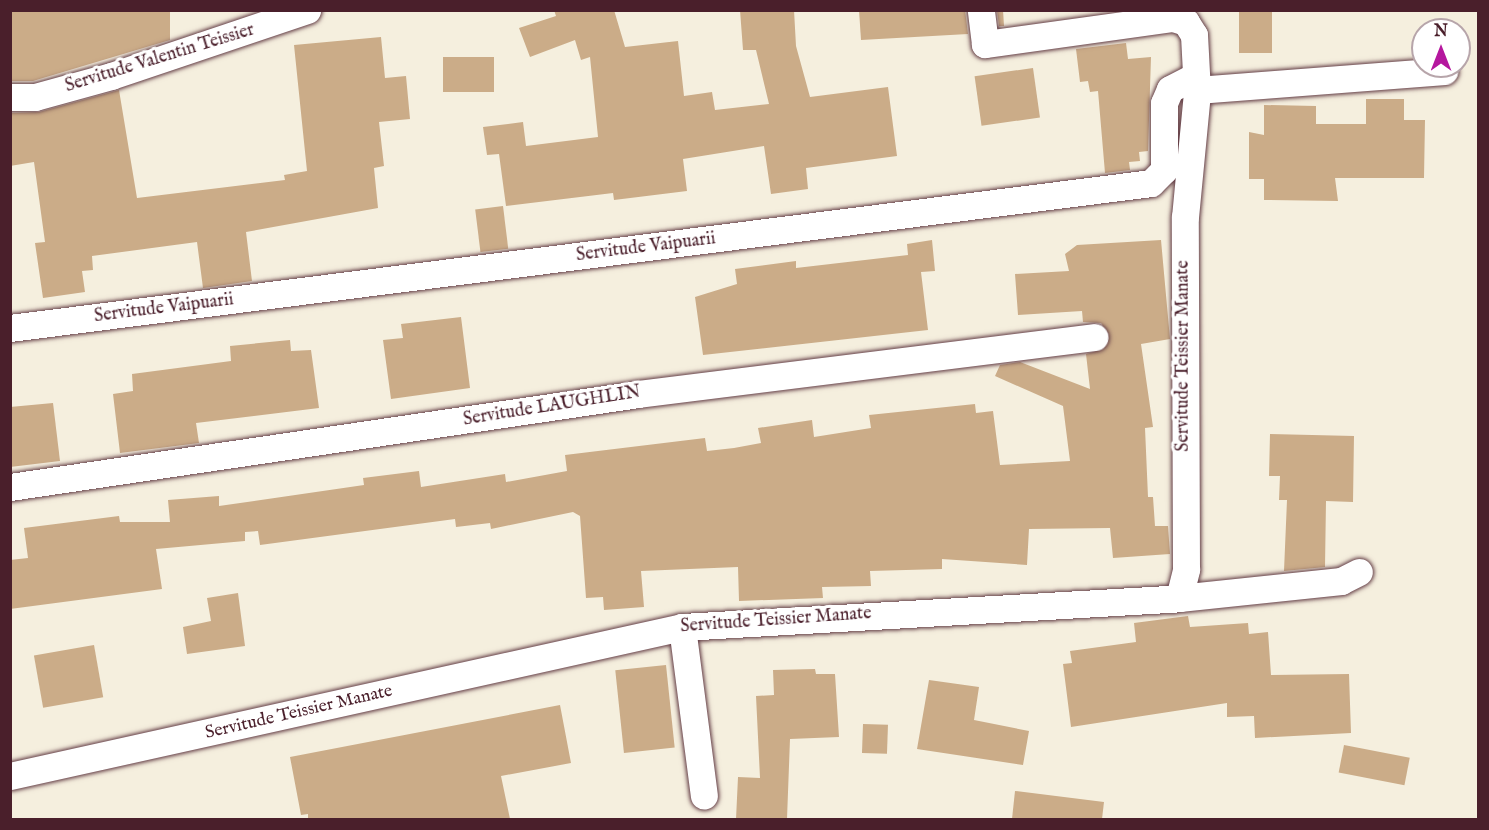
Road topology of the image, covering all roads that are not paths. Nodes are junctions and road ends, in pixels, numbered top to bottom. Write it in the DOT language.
graph roads {
  1 [pos="307,10"];
  2 [pos="981,10"];
  3 [pos="1411,73"];
  4 [pos="1196,83"];
  5 [pos="10,97"];
  6 [pos="10,328"];
  7 [pos="1094,337"];
  8 [pos="10,487"];
  9 [pos="1359,572"];
  10 [pos="1179,598"];
  11 [pos="682,627"];
  12 [pos="10,776"];
  13 [pos="704,796"];
  1 -- 5 [label="street, Servitude Valentin Teissier"];
  2 -- 4 [label="street, Servitude Teissier Manate"];
  3 -- 4 [label="street"];
  4 -- 6 [label="street, Servitude Vaipuarii"];
  4 -- 10 [label="street, Servitude Teissier Manate"];
  7 -- 8 [label="street, Servitude LAUGHLIN"];
  9 -- 10 [label="street"];
  10 -- 11 [label="street, Servitude Teissier Manate"];
  11 -- 12 [label="street, Servitude Teissier Manate"];
  11 -- 13 [label="street"];
}
